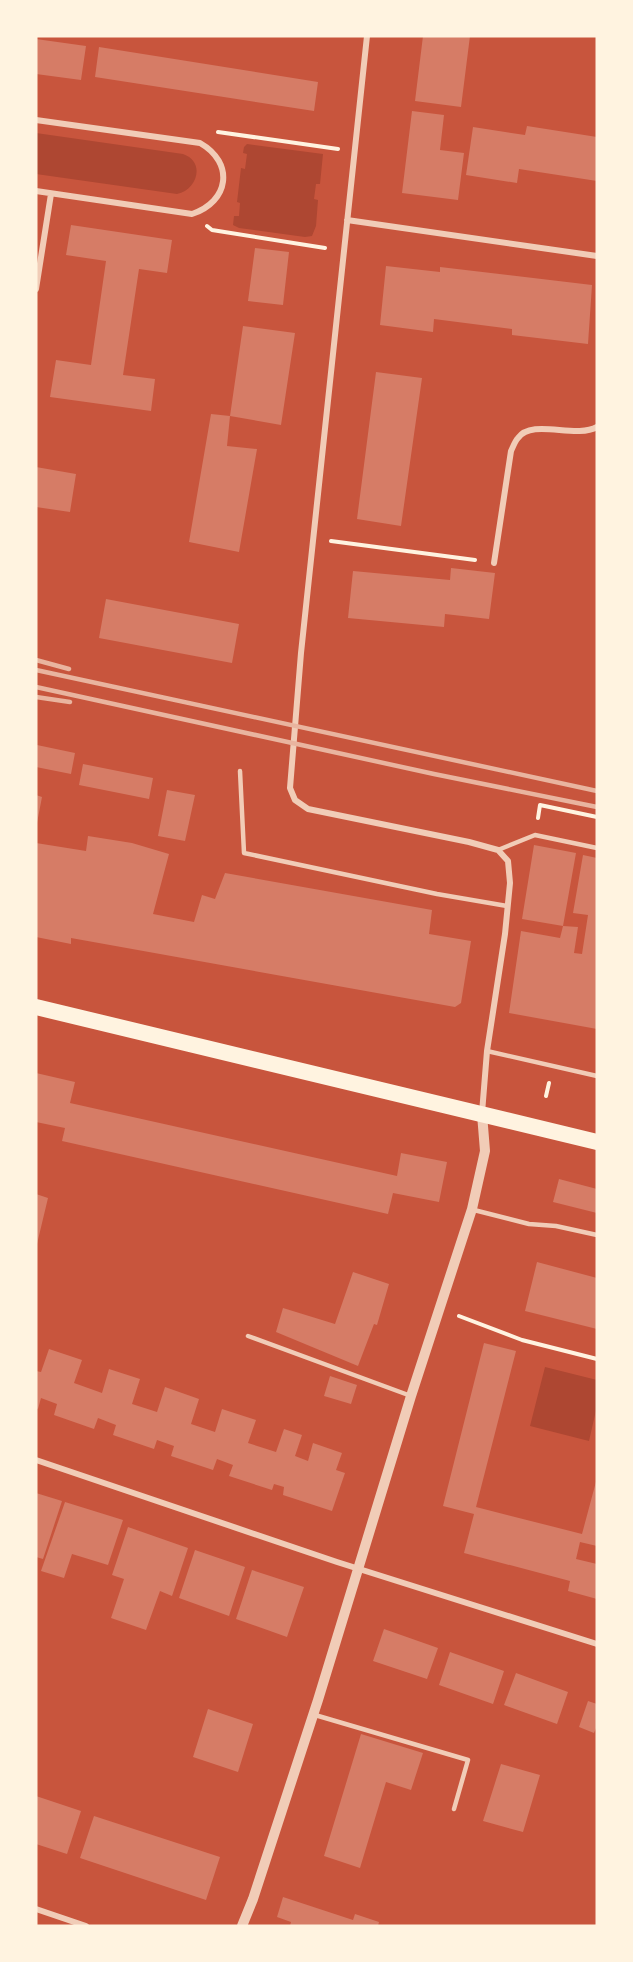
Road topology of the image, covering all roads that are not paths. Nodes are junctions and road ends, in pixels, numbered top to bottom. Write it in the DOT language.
graph roads {
  1 [pos="367,36"];
  2 [pos="36,120"];
  3 [pos="36,191"];
  4 [pos="51,194"];
  5 [pos="347,220"];
  6 [pos="597,256"];
  7 [pos="36,290"];
  8 [pos="597,427"];
  9 [pos="494,563"];
  10 [pos="240,771"];
  11 [pos="597,848"];
  12 [pos="498,850"];
  13 [pos="507,906"];
  14 [pos="36,1007"];
  15 [pos="486,1051"];
  16 [pos="597,1076"];
  17 [pos="482,1114"];
  18 [pos="597,1142"];
  19 [pos="472,1209"];
  20 [pos="597,1235"];
  21 [pos="248,1336"];
  22 [pos="411,1396"];
  23 [pos="36,1460"];
  24 [pos="357,1569"];
  25 [pos="597,1644"];
  26 [pos="313,1714"];
  27 [pos="453,1809"];
  28 [pos="36,1909"];
  29 [pos="86,1926"];
  30 [pos="242,1926"];
  1 -- 5 [label="street"];
  2 -- 4 [label="street"];
  3 -- 4 [label="street"];
  4 -- 7 [label="street"];
  5 -- 6 [label="street"];
  5 -- 12 [label="street"];
  8 -- 9 [label="street"];
  10 -- 13 [label="lane"];
  11 -- 12 [label="lane"];
  12 -- 13 [label="street"];
  13 -- 15 [label="street"];
  14 -- 17 [label="highway"];
  15 -- 16 [label="lane"];
  15 -- 17 [label="street"];
  17 -- 18 [label="highway"];
  17 -- 19 [label="street"];
  19 -- 20 [label="lane"];
  19 -- 22 [label="street"];
  21 -- 22 [label="lane"];
  22 -- 24 [label="street"];
  23 -- 24 [label="street"];
  24 -- 25 [label="street"];
  24 -- 26 [label="street"];
  26 -- 27 [label="lane"];
  26 -- 30 [label="street"];
  28 -- 29 [label="street"];
}
